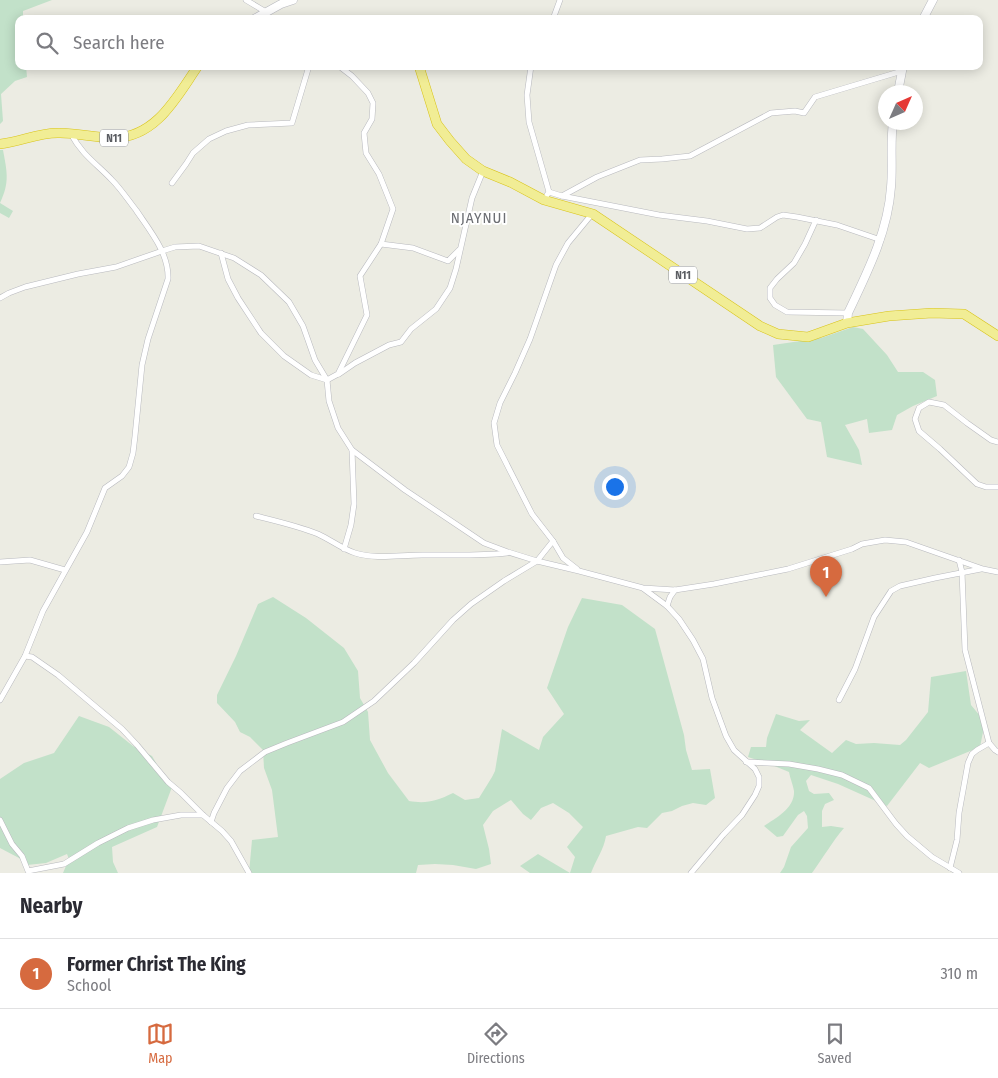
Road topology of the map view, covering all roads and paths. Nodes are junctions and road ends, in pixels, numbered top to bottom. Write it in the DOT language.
graph roads {
  1 [pos="246,0"];
  2 [pos="293,0"];
  3 [pos="560,0"];
  4 [pos="933,0"];
  5 [pos="266,12"];
  6 [pos="261,15"];
  7 [pos="554,15"];
  8 [pos="925,15"];
  9 [pos="195,70"];
  10 [pos="308,70"];
  11 [pos="344,70"];
  12 [pos="420,70"];
  13 [pos="530,70"];
  14 [pos="896,70"];
  15 [pos="902,70"];
  16 [pos="899,85"];
  17 [pos="892,130"];
  18 [pos="71,134"];
  19 [pos="0,144"];
  20 [pos="483,171"];
  21 [pos="172,183"];
  22 [pos="546,196"];
  23 [pos="562,196"];
  24 [pos="593,214"];
  25 [pos="816,220"];
  26 [pos="880,240"];
  27 [pos="381,244"];
  28 [pos="460,249"];
  29 [pos="162,251"];
  30 [pos="221,253"];
  31 [pos="0,298"];
  32 [pos="848,318"];
  33 [pos="998,336"];
  34 [pos="338,374"];
  35 [pos="327,380"];
  36 [pos="998,442"];
  37 [pos="352,450"];
  38 [pos="998,487"];
  39 [pos="256,516"];
  40 [pos="553,541"];
  41 [pos="344,549"];
  42 [pos="508,552"];
  43 [pos="960,560"];
  44 [pos="0,562"];
  45 [pos="537,562"];
  46 [pos="983,569"];
  47 [pos="65,570"];
  48 [pos="579,571"];
  49 [pos="962,572"];
  50 [pos="998,572"];
  51 [pos="644,588"];
  52 [pos="675,590"];
  53 [pos="667,606"];
  54 [pos="26,656"];
  55 [pos="0,700"];
  56 [pos="839,700"];
  57 [pos="989,743"];
  58 [pos="998,752"];
  59 [pos="746,762"];
  60 [pos="203,815"];
  61 [pos="0,820"];
  62 [pos="211,822"];
  63 [pos="950,868"];
  64 [pos="249,873"];
  65 [pos="691,873"];
  66 [pos="959,873"];
  1 -- 5 [label="street"];
  2 -- 5 [label="street"];
  3 -- 7 [label="street"];
  4 -- 8 [label="street"];
  5 -- 6 [label="street"];
  9 -- 18 [label="highway, N11"];
  10 -- 21 [label="street"];
  11 -- 27 [label="street"];
  12 -- 20 [label="highway, N11"];
  13 -- 22 [label="street"];
  14 -- 23 [label="street"];
  15 -- 16 [label="street"];
  17 -- 26 [label="street"];
  18 -- 19 [label="highway, N11"];
  18 -- 29 [label="street"];
  20 -- 22 [label="highway, N11"];
  20 -- 28 [label="street"];
  22 -- 23 [label="street"];
  22 -- 24 [label="highway, N11"];
  23 -- 25 [label="street"];
  24 -- 32 [label="highway, N11"];
  24 -- 40 [label="street"];
  25 -- 26 [label="street"];
  25 -- 32 [label="street"];
  26 -- 32 [label="street"];
  27 -- 28 [label="street"];
  27 -- 34 [label="street"];
  28 -- 34 [label="street"];
  29 -- 30 [label="street"];
  29 -- 31 [label="street"];
  29 -- 47 [label="street"];
  30 -- 35 [label="street"];
  30 -- 35 [label="street"];
  32 -- 33 [label="highway, N11"];
  34 -- 35 [label="street"];
  35 -- 37 [label="street"];
  36 -- 38 [label="street"];
  37 -- 41 [label="street"];
  37 -- 42 [label="street"];
  39 -- 41 [label="street"];
  40 -- 45 [label="street"];
  40 -- 48 [label="street"];
  41 -- 42 [label="street"];
  42 -- 45 [label="street"];
  43 -- 46 [label="street"];
  43 -- 49 [label="street"];
  43 -- 52 [label="street"];
  44 -- 47 [label="street"];
  45 -- 48 [label="street"];
  45 -- 62 [label="street"];
  46 -- 49 [label="street"];
  46 -- 50 [label="street"];
  47 -- 54 [label="street"];
  48 -- 51 [label="street"];
  49 -- 56 [label="street"];
  49 -- 57 [label="street"];
  51 -- 52 [label="street"];
  51 -- 53 [label="street"];
  52 -- 53 [label="street"];
  53 -- 59 [label="street"];
  54 -- 55 [label="street"];
  54 -- 60 [label="street"];
  57 -- 58 [label="street"];
  57 -- 63 [label="street"];
  59 -- 63 [label="street"];
  59 -- 65 [label="street"];
  60 -- 61 [label="street"];
  60 -- 62 [label="street"];
  62 -- 64 [label="street"];
  63 -- 66 [label="street"];
}
